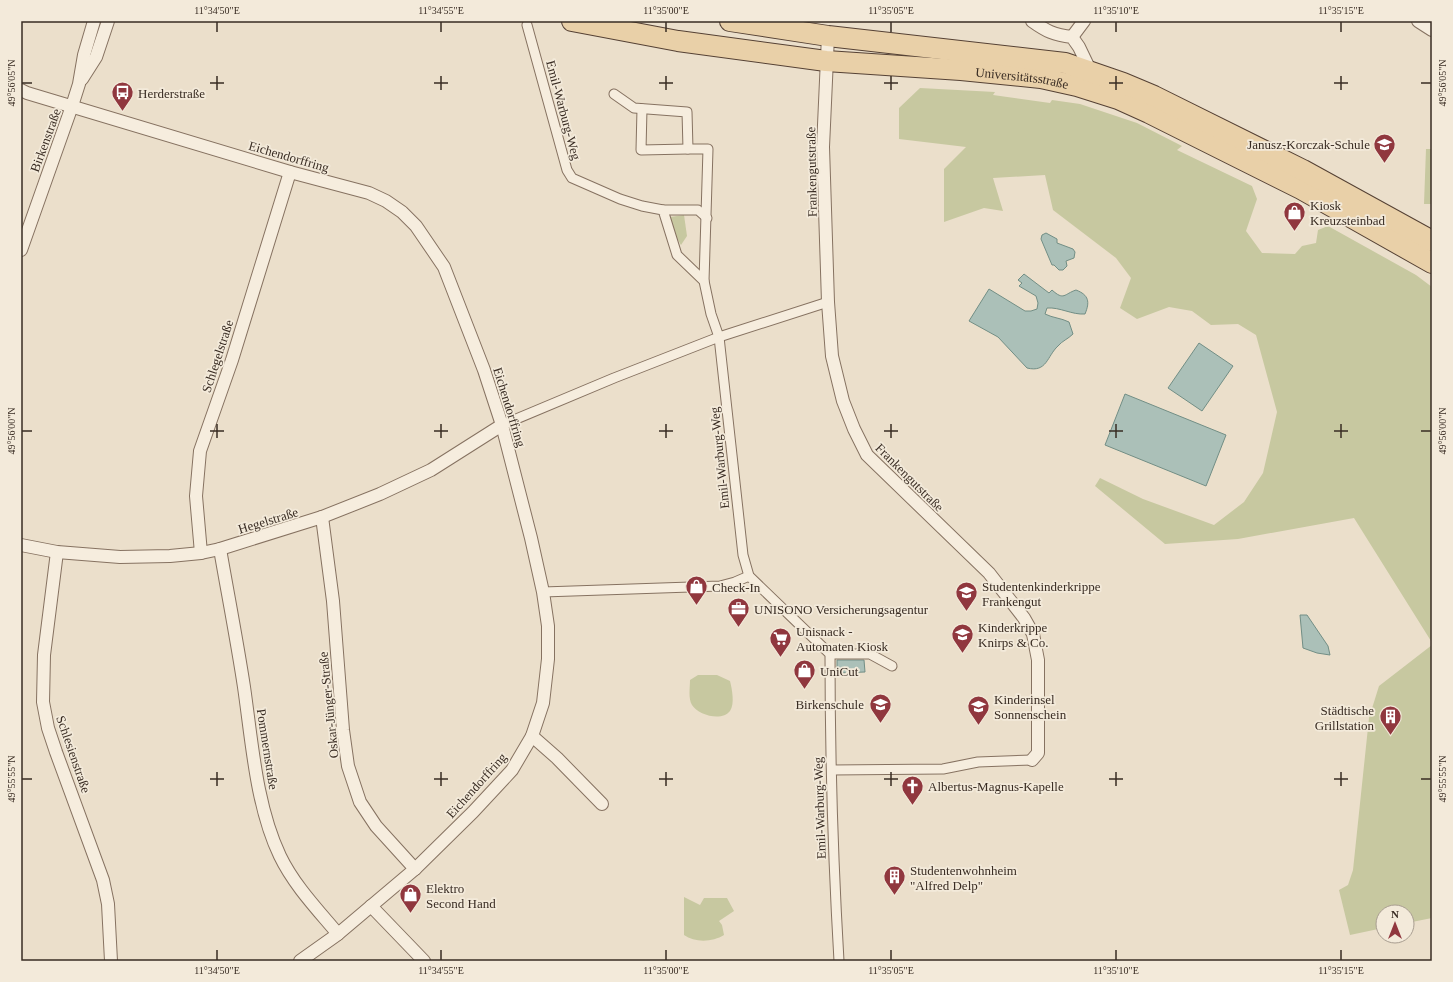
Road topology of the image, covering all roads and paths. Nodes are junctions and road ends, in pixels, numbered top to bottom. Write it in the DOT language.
graph roads {
  1 [pos="94,21"];
  2 [pos="108,21"];
  3 [pos="572,21"];
  4 [pos="730,21"];
  5 [pos="1032,21"];
  6 [pos="1084,21"];
  7 [pos="1418,21"];
  8 [pos="527,25"];
  9 [pos="1432,30"];
  10 [pos="828,36"];
  11 [pos="1072,37"];
  12 [pos="826,61"];
  13 [pos="1091,72"];
  14 [pos="79,84"];
  15 [pos="21,90"];
  16 [pos="614,94"];
  17 [pos="72,106"];
  18 [pos="642,109"];
  19 [pos="688,149"];
  20 [pos="290,172"];
  21 [pos="663,210"];
  22 [pos="706,218"];
  23 [pos="1432,241"];
  24 [pos="21,250"];
  25 [pos="1432,263"];
  26 [pos="704,281"];
  27 [pos="828,302"];
  28 [pos="719,337"];
  29 [pos="502,425"];
  30 [pos="322,518"];
  31 [pos="21,545"];
  32 [pos="220,549"];
  33 [pos="56,552"];
  34 [pos="201,553"];
  35 [pos="749,576"];
  36 [pos="543,592"];
  37 [pos="830,654"];
  38 [pos="892,666"];
  39 [pos="532,736"];
  40 [pos="1032,760"];
  41 [pos="832,770"];
  42 [pos="602,804"];
  43 [pos="415,869"];
  44 [pos="371,906"];
  45 [pos="338,934"];
  46 [pos="111,961"];
  47 [pos="300,961"];
  48 [pos="424,961"];
  49 [pos="839,961"];
  1 -- 14 [label="street, Birkenstraße"];
  2 -- 14 [label="street, Birkenstraße"];
  3 -- 12 [label="main road, Universitätsstraße"];
  4 -- 10 [label="main road, Universitätsstraße"];
  5 -- 11 [label="street"];
  6 -- 11 [label="street"];
  7 -- 9 [label="street"];
  8 -- 21 [label="street, Emil-Warburg-Weg"];
  10 -- 12 [label="street, Frankengutstraße"];
  10 -- 13 [label="main road, Universitätsstraße"];
  11 -- 13 [label="street"];
  12 -- 25 [label="main road, Universitätsstraße"];
  12 -- 27 [label="street, Frankengutstraße"];
  13 -- 23 [label="main road, Universitätsstraße"];
  14 -- 17 [label="street, Birkenstraße"];
  15 -- 17 [label="street"];
  16 -- 18 [label="street"];
  17 -- 20 [label="street, Eichendorffring"];
  17 -- 24 [label="street, Birkenstraße"];
  18 -- 19 [label="street"];
  18 -- 19 [label="street"];
  19 -- 22 [label="street"];
  20 -- 29 [label="street, Eichendorffring"];
  20 -- 34 [label="street, Schlegelstraße"];
  21 -- 22 [label="street, Emil-Warburg-Weg"];
  21 -- 26 [label="street"];
  22 -- 26 [label="street, Emil-Warburg-Weg"];
  26 -- 28 [label="street, Emil-Warburg-Weg"];
  27 -- 28 [label="street"];
  27 -- 40 [label="street, Frankengutstraße"];
  28 -- 29 [label="street"];
  28 -- 35 [label="street, Emil-Warburg-Weg"];
  29 -- 30 [label="street, Hegelstraße"];
  29 -- 36 [label="street, Eichendorffring"];
  30 -- 32 [label="street, Hegelstraße"];
  30 -- 43 [label="street, Oskar-Jünger-Straße"];
  31 -- 33 [label="street, Hegelstraße"];
  32 -- 34 [label="street, Hegelstraße"];
  32 -- 45 [label="street, Pommernstraße"];
  33 -- 34 [label="street, Hegelstraße"];
  33 -- 46 [label="street, Schlesienstraße"];
  35 -- 36 [label="street"];
  35 -- 37 [label="street"];
  36 -- 39 [label="street, Eichendorffring"];
  37 -- 38 [label="street"];
  37 -- 41 [label="street, Emil-Warburg-Weg"];
  39 -- 42 [label="street"];
  39 -- 43 [label="street, Eichendorffring"];
  40 -- 41 [label="street"];
  41 -- 49 [label="street, Emil-Warburg-Weg"];
  43 -- 44 [label="street, Eichendorffring"];
  44 -- 45 [label="street, Eichendorffring"];
  44 -- 48 [label="street"];
  45 -- 47 [label="street, Eichendorffring"];
}
